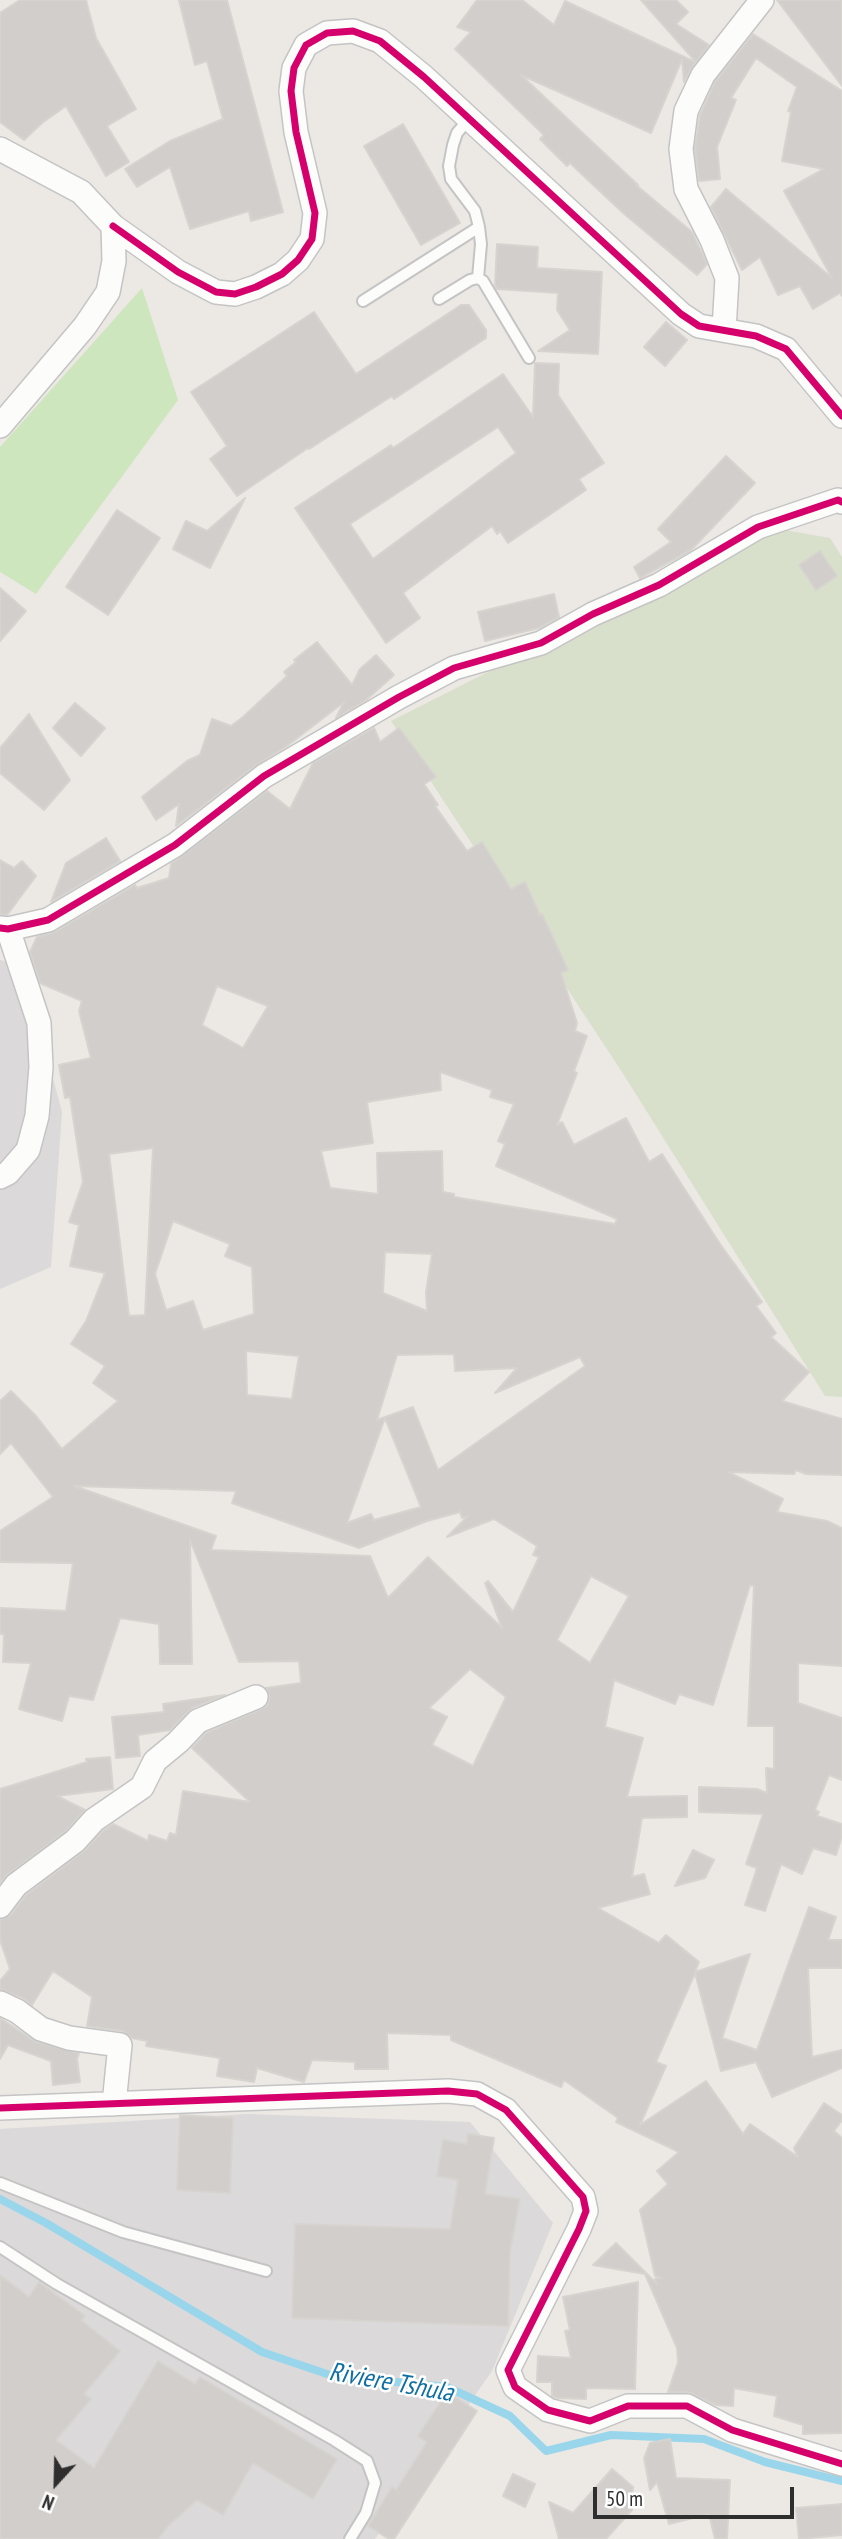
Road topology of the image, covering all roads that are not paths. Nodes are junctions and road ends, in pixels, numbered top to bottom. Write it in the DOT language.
graph roads {
  1 [pos="762,0"];
  2 [pos="469,119"];
  3 [pos="0,149"];
  4 [pos="113,226"];
  5 [pos="480,227"];
  6 [pos="478,278"];
  7 [pos="439,299"];
  8 [pos="363,301"];
  9 [pos="724,330"];
  10 [pos="529,358"];
  11 [pos="842,416"];
  12 [pos="0,426"];
  13 [pos="842,502"];
  14 [pos="4,928"];
  15 [pos="0,1177"];
  16 [pos="256,1697"];
  17 [pos="0,1906"];
  18 [pos="0,2003"];
  19 [pos="114,2104"];
  20 [pos="0,2108"];
  21 [pos="0,2183"];
  22 [pos="0,2247"];
  23 [pos="266,2270"];
  24 [pos="842,2464"];
  25 [pos="350,2539"];
  1 -- 9 [label="street"];
  2 -- 4 [label="street"];
  2 -- 5 [label="lane"];
  2 -- 9 [label="street"];
  3 -- 4 [label="street"];
  4 -- 12 [label="street"];
  5 -- 6 [label="lane"];
  5 -- 8 [label="lane"];
  6 -- 7 [label="lane"];
  6 -- 10 [label="lane"];
  9 -- 11 [label="street"];
  13 -- 14 [label="street"];
  14 -- 15 [label="street"];
  16 -- 17 [label="street"];
  18 -- 19 [label="street"];
  19 -- 20 [label="street"];
  19 -- 24 [label="street"];
  21 -- 23 [label="lane"];
  22 -- 25 [label="lane"];
}
